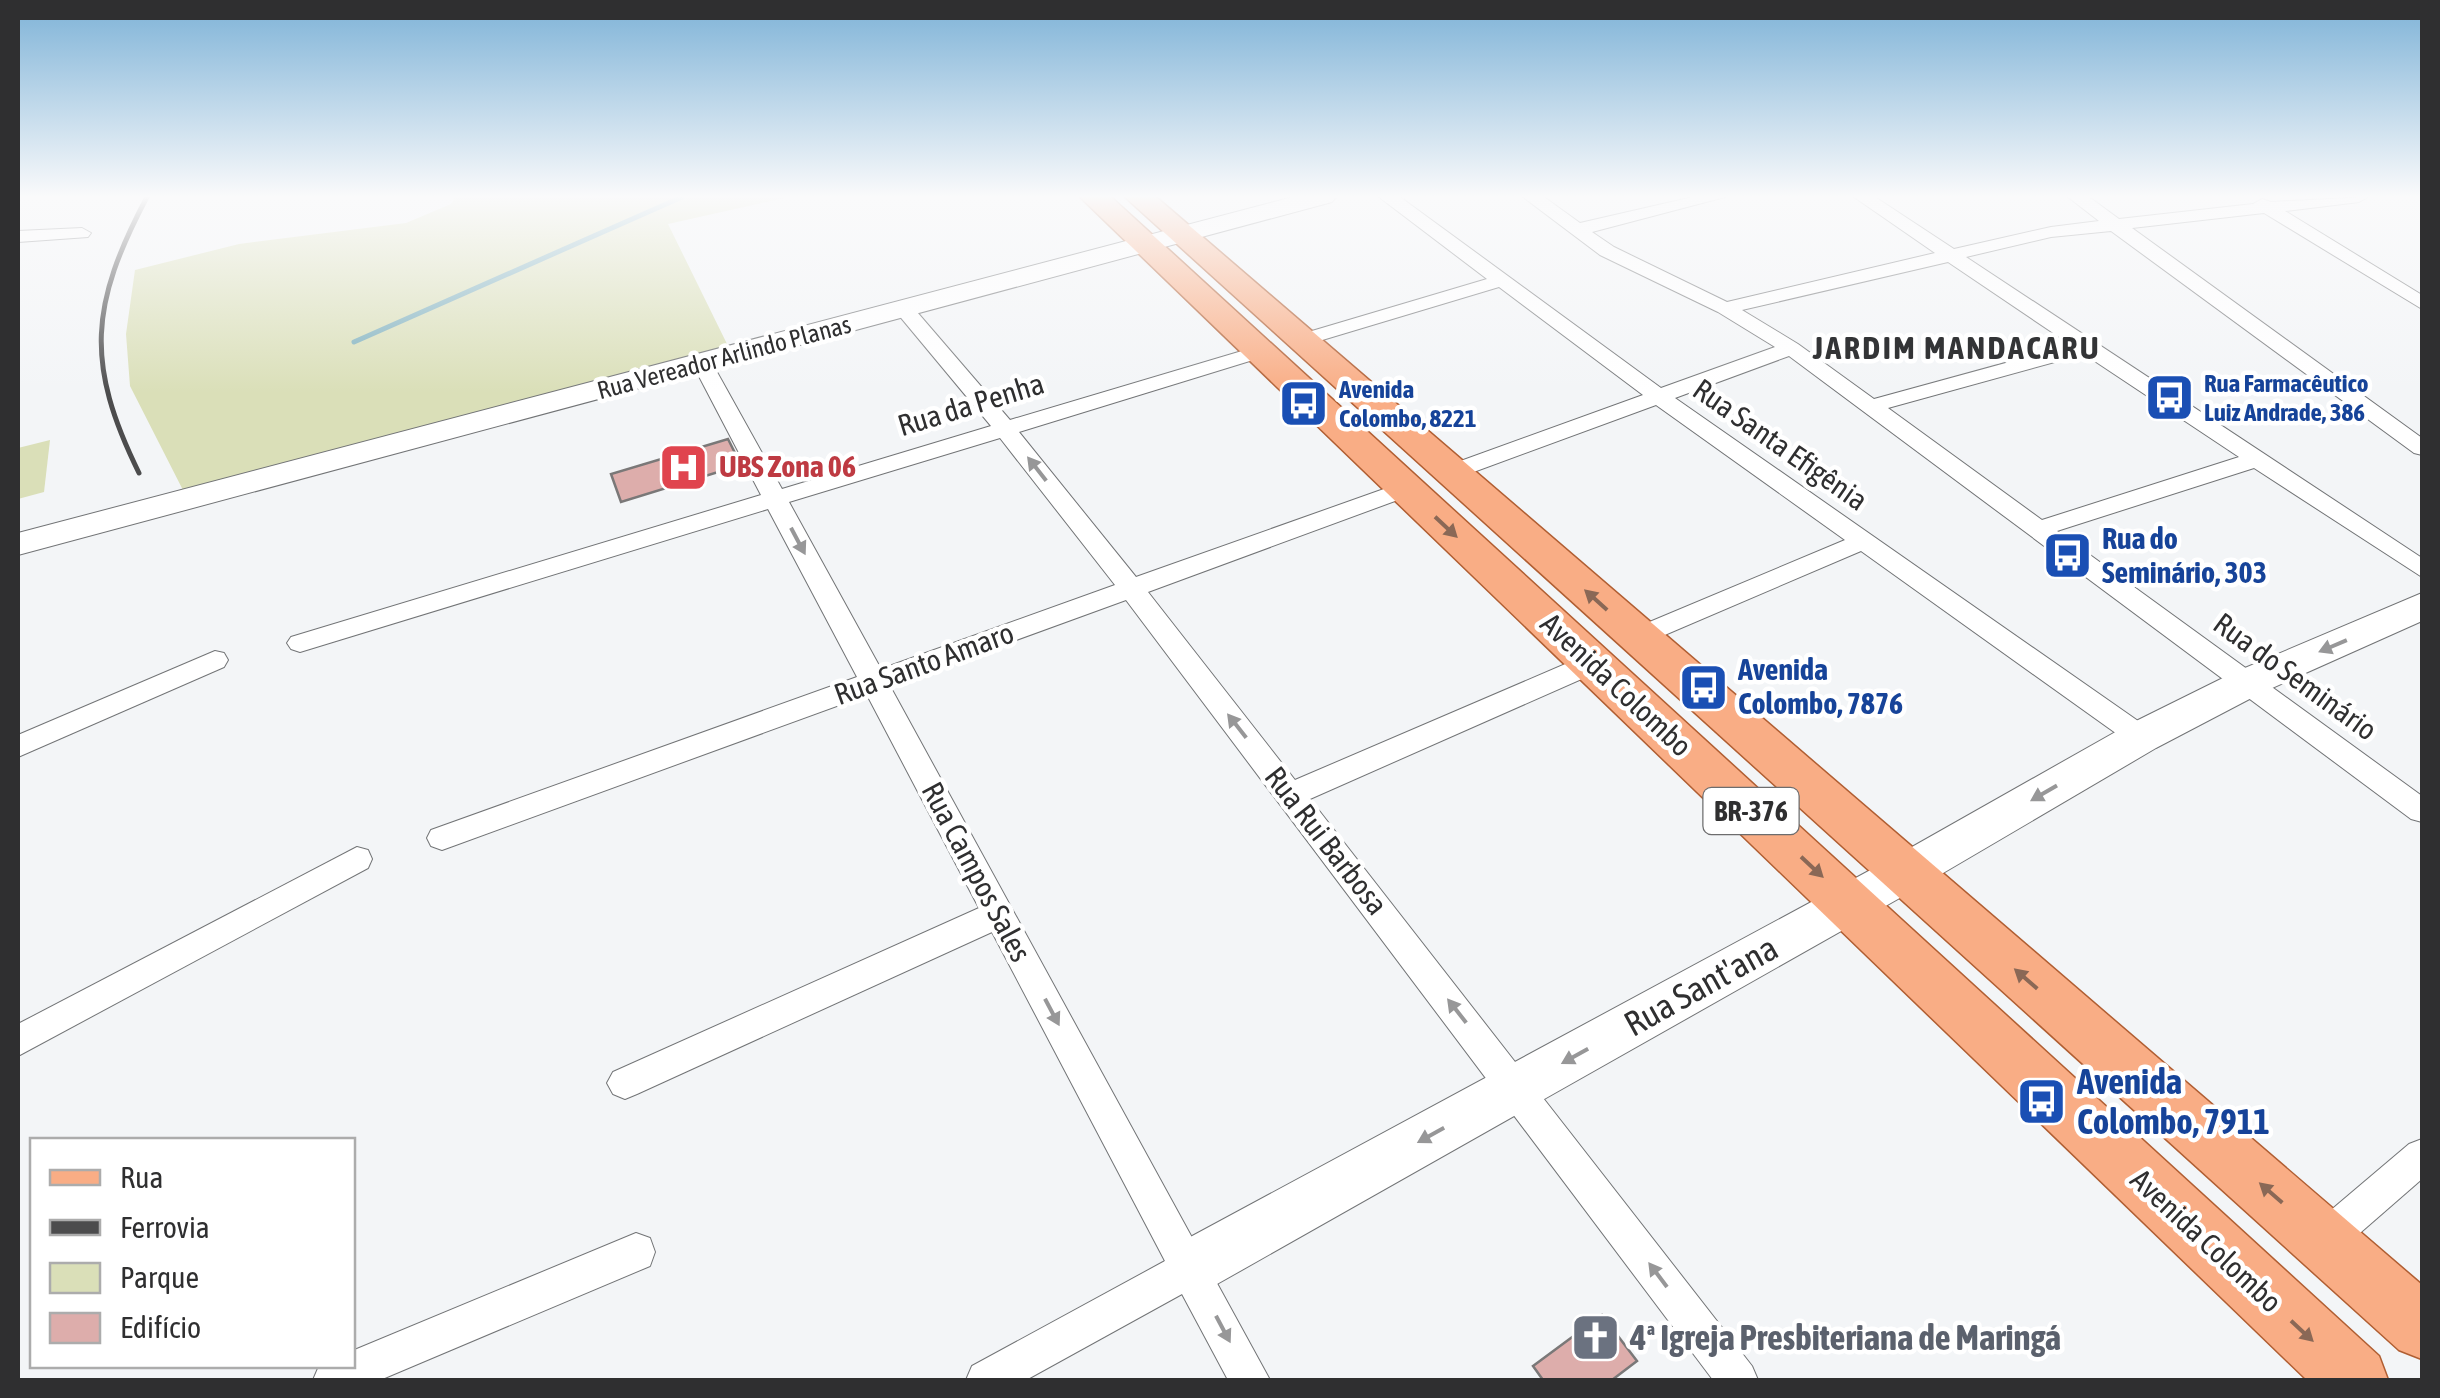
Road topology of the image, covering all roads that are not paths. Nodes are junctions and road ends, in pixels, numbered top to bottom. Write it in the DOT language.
graph roads {
  1 [pos="1080,262"];
  2 [pos="1189,262"];
  3 [pos="1478,262"];
  4 [pos="1627,262"];
  5 [pos="1913,262"];
  6 [pos="1959,262"];
  7 [pos="2166,262"];
  8 [pos="2355,262"];
  9 [pos="1503,280"];
  10 [pos="2422,304"];
  11 [pos="1725,308"];
  12 [pos="904,309"];
  13 [pos="1281,346"];
  14 [pos="2086,346"];
  15 [pos="1790,348"];
  16 [pos="702,363"];
  17 [pos="1657,395"];
  18 [pos="1872,406"];
  19 [pos="1349,408"];
  20 [pos="1005,428"];
  21 [pos="2422,448"];
  22 [pos="2257,458"];
  23 [pos="1452,472"];
  24 [pos="1406,489"];
  25 [pos="775,497"];
  26 [pos="2038,529"];
  27 [pos="1864,540"];
  28 [pos="18,544"];
  29 [pos="2422,568"];
  30 [pos="1131,588"];
  31 [pos="2422,606"];
  32 [pos="1637,637"];
  33 [pos="300,643"];
  34 [pos="215,660"];
  35 [pos="1593,663"];
  36 [pos="874,682"];
  37 [pos="2247,682"];
  38 [pos="2141,737"];
  39 [pos="18,748"];
  40 [pos="1290,795"];
  41 [pos="2422,811"];
  42 [pos="442,838"];
  43 [pos="358,859"];
  44 [pos="1905,873"];
  45 [pos="1851,903"];
  46 [pos="999,914"];
  47 [pos="18,1041"];
  48 [pos="625,1083"];
  49 [pos="1517,1088"];
  50 [pos="2422,1156"];
  51 [pos="2324,1240"];
  52 [pos="636,1252"];
  53 [pos="1190,1268"];
  54 [pos="2422,1327"];
  55 [pos="332,1380"];
  56 [pos="986,1380"];
  57 [pos="1250,1380"];
  58 [pos="1738,1380"];
  59 [pos="2355,1380"];
  1 -- 12 [label="street, Rua Vereador Arlindo Planas"];
  2 -- 13 [label="main road, Avenida Colombo / BR-376"];
  3 -- 9 [label="street, Rua Santa Efigênia"];
  4 -- 11 [label="street, Rua do Seminário"];
  5 -- 11 [label="street"];
  6 -- 14 [label="street"];
  7 -- 21 [label="street"];
  8 -- 10 [label="street"];
  9 -- 13 [label="street, Rua da Penha"];
  9 -- 17 [label="street, Rua Santa Efigênia"];
  11 -- 15 [label="street, Rua do Seminário"];
  12 -- 16 [label="street, Rua Vereador Arlindo Planas"];
  12 -- 20 [label="street, Rua Rui Barbosa"];
  13 -- 19 [label="main road, Avenida Colombo / BR-376"];
  13 -- 20 [label="street, Rua da Penha"];
  14 -- 18 [label="street"];
  14 -- 22 [label="street"];
  15 -- 17 [label="street"];
  15 -- 18 [label="street, Rua do Seminário"];
  16 -- 25 [label="street, Rua Campos Sales"];
  16 -- 28 [label="street, Rua Vereador Arlindo Planas"];
  17 -- 23 [label="street"];
  17 -- 27 [label="street, Rua Santa Efigênia"];
  18 -- 26 [label="street, Rua do Seminário"];
  19 -- 23 [label="main road, Avenida Colombo / BR-376"];
  19 -- 24 [label="main road, Avenida Colombo / BR-376"];
  20 -- 25 [label="street, Rua da Penha"];
  30 -- 20 [label="street, Rua Rui Barbosa, one-way"];
  22 -- 26 [label="street"];
  22 -- 29 [label="street"];
  32 -- 23 [label="main road, Avenida Colombo / BR-376, one-way"];
  24 -- 30 [label="street, Rua Santo Amaro"];
  24 -- 35 [label="main road, Avenida Colombo / BR-376, one-way"];
  25 -- 33 [label="street, Rua da Penha"];
  25 -- 36 [label="street, Rua Campos Sales, one-way"];
  26 -- 37 [label="street, Rua do Seminário"];
  27 -- 32 [label="street"];
  27 -- 38 [label="street, Rua Santa Efigênia"];
  30 -- 36 [label="street, Rua Santo Amaro"];
  40 -- 30 [label="street, Rua Rui Barbosa, one-way"];
  31 -- 37 [label="street, Rua Sant'ana, one-way"];
  32 -- 44 [label="main road, Avenida Colombo / BR-376"];
  34 -- 39 [label="street"];
  35 -- 40 [label="street"];
  35 -- 45 [label="main road, Avenida Colombo / BR-376, one-way"];
  36 -- 42 [label="street, Rua Santo Amaro"];
  36 -- 46 [label="street, Rua Campos Sales"];
  37 -- 38 [label="street, Rua Sant'ana"];
  37 -- 41 [label="street, Rua do Seminário"];
  38 -- 44 [label="street, Rua Sant'ana, one-way"];
  49 -- 40 [label="street, Rua Rui Barbosa, one-way"];
  43 -- 47 [label="street"];
  44 -- 45 [label="street, Rua Sant'ana"];
  51 -- 44 [label="main road, Avenida Colombo / BR-376, one-way"];
  45 -- 49 [label="street, Rua Sant'ana, one-way"];
  45 -- 59 [label="main road, Avenida Colombo / BR-376, one-way"];
  46 -- 48 [label="street"];
  46 -- 53 [label="street, Rua Campos Sales, one-way"];
  49 -- 53 [label="street, Rua Sant'ana, one-way"];
  58 -- 49 [label="street, Rua Rui Barbosa, one-way"];
  50 -- 51 [label="street"];
  51 -- 54 [label="main road, Avenida Colombo / BR-376"];
  52 -- 55 [label="street"];
  53 -- 56 [label="street, Rua Sant'ana"];
  53 -- 57 [label="street, Rua Campos Sales, one-way"];
}
